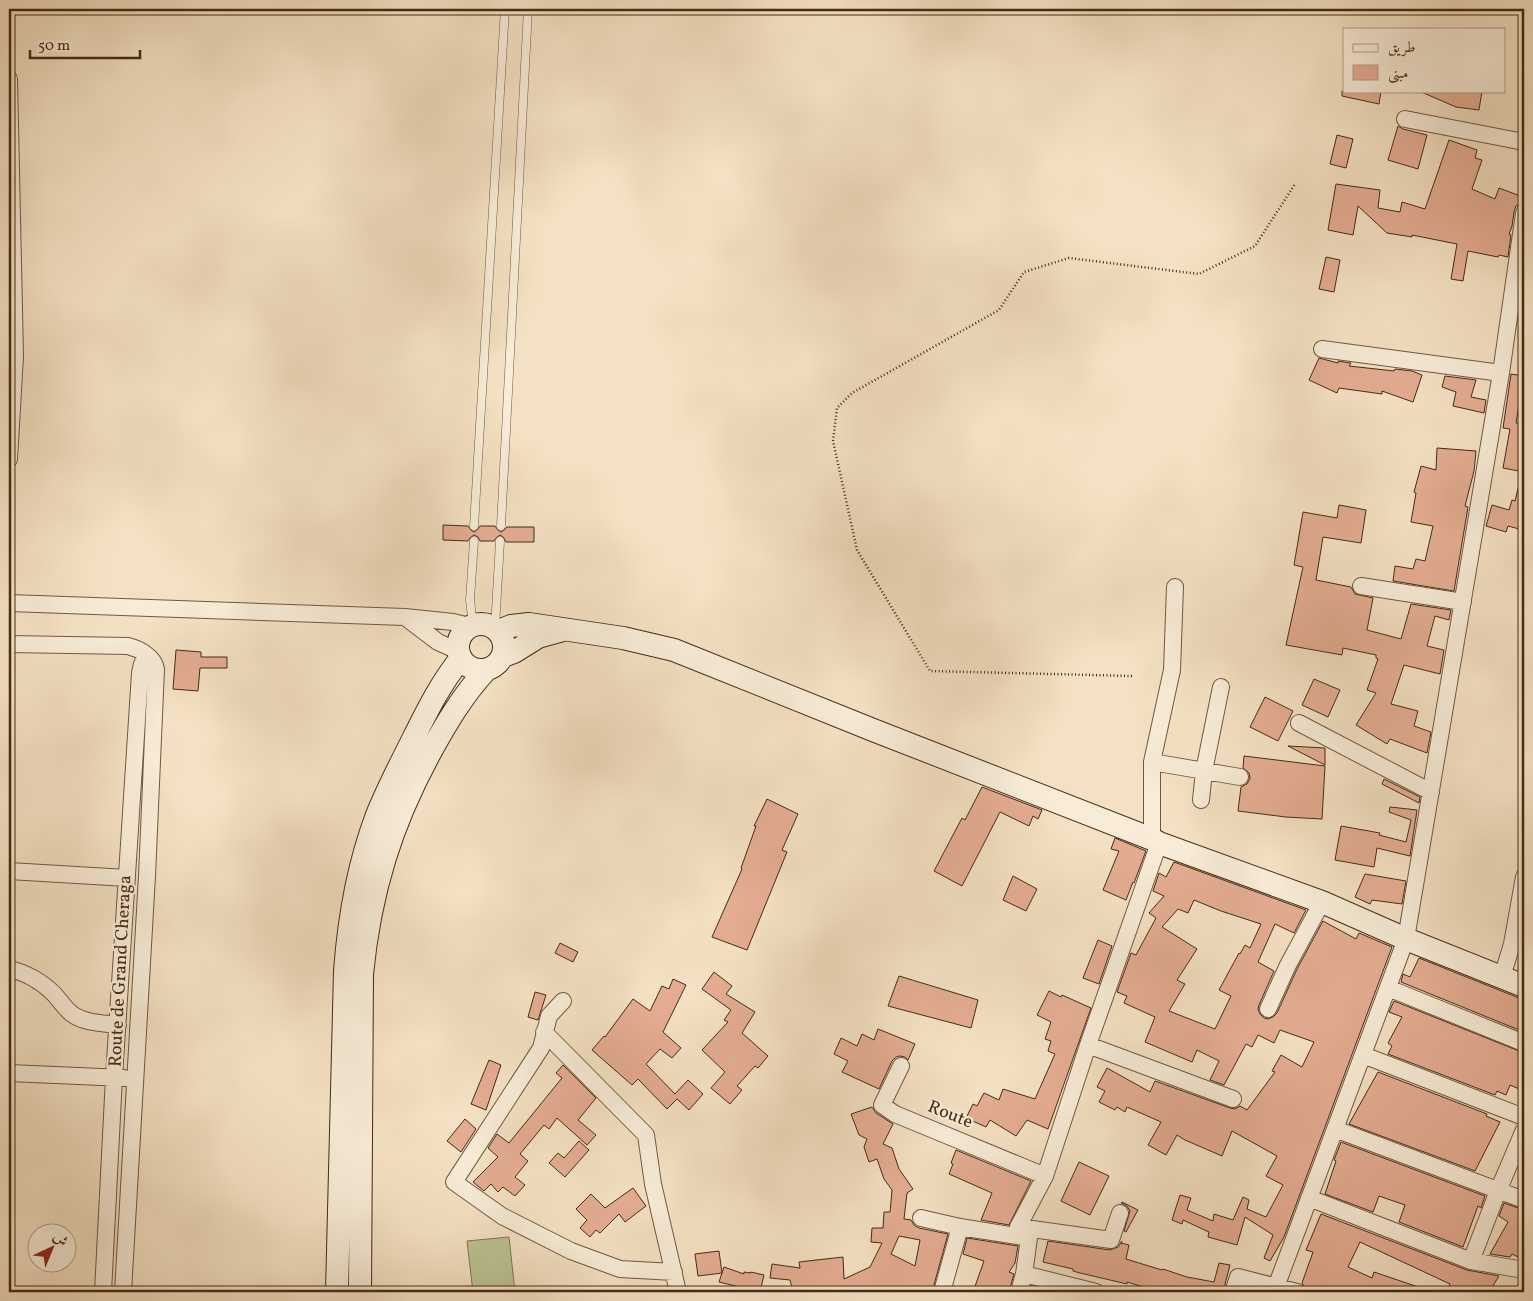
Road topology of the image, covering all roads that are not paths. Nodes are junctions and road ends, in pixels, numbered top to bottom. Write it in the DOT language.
graph roads {
  1 [pos="505,9"];
  2 [pos="528,9"];
  3 [pos="9,79"];
  4 [pos="1406,119"];
  5 [pos="1524,142"];
  6 [pos="1524,213"];
  7 [pos="1322,349"];
  8 [pos="1500,373"];
  9 [pos="10,411"];
  10 [pos="9,459"];
  11 [pos="474,526"];
  12 [pos="501,526"];
  13 [pos="474,541"];
  14 [pos="500,542"];
  15 [pos="1175,586"];
  16 [pos="1361,586"];
  17 [pos="1463,602"];
  18 [pos="9,603"];
  19 [pos="405,617"];
  20 [pos="472,626"];
  21 [pos="497,630"];
  22 [pos="564,630"];
  23 [pos="9,644"];
  24 [pos="460,655"];
  25 [pos="147,656"];
  26 [pos="503,656"];
  27 [pos="486,670"];
  28 [pos="1221,687"];
  29 [pos="1299,723"];
  30 [pos="1152,762"];
  31 [pos="1204,771"];
  32 [pos="1240,777"];
  33 [pos="1431,792"];
  34 [pos="1201,800"];
  35 [pos="1156,841"];
  36 [pos="9,872"];
  37 [pos="1524,876"];
  38 [pos="127,878"];
  39 [pos="1322,902"];
  40 [pos="1406,939"];
  41 [pos="9,969"];
  42 [pos="1502,977"];
  43 [pos="1524,986"];
  44 [pos="1388,988"];
  45 [pos="563,1001"];
  46 [pos="1268,1009"];
  47 [pos="118,1025"];
  48 [pos="544,1032"];
  49 [pos="1524,1043"];
  50 [pos="1088,1045"];
  51 [pos="1363,1055"];
  52 [pos="901,1066"];
  53 [pos="9,1073"];
  54 [pos="114,1078"];
  55 [pos="135,1078"];
  56 [pos="1233,1099"];
  57 [pos="1524,1117"];
  58 [pos="1335,1129"];
  59 [pos="1524,1130"];
  60 [pos="1044,1176"];
  61 [pos="1498,1191"];
  62 [pos="1309,1198"];
  63 [pos="1524,1200"];
  64 [pos="1120,1213"];
  65 [pos="921,1218"];
  66 [pos="960,1227"];
  67 [pos="1471,1261"];
  68 [pos="1524,1270"];
  69 [pos="674,1272"];
  70 [pos="1024,1274"];
  71 [pos="1276,1287"];
  72 [pos="103,1292"];
  73 [pos="123,1292"];
  74 [pos="337,1292"];
  75 [pos="360,1292"];
  76 [pos="678,1292"];
  77 [pos="942,1292"];
  78 [pos="1019,1292"];
  79 [pos="1096,1292"];
  80 [pos="1233,1292"];
  81 [pos="1297,1292"];
  1 -- 11 [label="lane"];
  2 -- 12 [label="lane"];
  3 -- 9 [label="street"];
  4 -- 5 [label="street"];
  6 -- 8 [label="street"];
  7 -- 8 [label="street"];
  8 -- 17 [label="street"];
  9 -- 10 [label="street"];
  13 -- 20 [label="lane"];
  14 -- 21 [label="lane"];
  15 -- 30 [label="street"];
  16 -- 17 [label="street"];
  17 -- 33 [label="street"];
  18 -- 19 [label="street"];
  19 -- 20 [label="street"];
  19 -- 24 [label="street"];
  20 -- 21 [label="street"];
  20 -- 24 [label="street"];
  21 -- 22 [label="street"];
  21 -- 26 [label="street"];
  22 -- 26 [label="street"];
  22 -- 35 [label="street"];
  23 -- 25 [label="street"];
  24 -- 27 [label="street"];
  24 -- 74 [label="street"];
  25 -- 38 [label="street"];
  25 -- 55 [label="street, Route de Grand Cheraga"];
  26 -- 27 [label="street"];
  27 -- 75 [label="street"];
  28 -- 31 [label="street"];
  29 -- 33 [label="street"];
  30 -- 31 [label="street"];
  30 -- 35 [label="street"];
  31 -- 32 [label="street"];
  31 -- 34 [label="street"];
  33 -- 40 [label="street"];
  35 -- 39 [label="street"];
  35 -- 50 [label="street"];
  36 -- 38 [label="street"];
  37 -- 42 [label="street"];
  38 -- 47 [label="street"];
  39 -- 40 [label="street"];
  39 -- 46 [label="street"];
  40 -- 42 [label="street"];
  40 -- 44 [label="street"];
  41 -- 47 [label="street"];
  42 -- 43 [label="street"];
  44 -- 49 [label="street"];
  44 -- 51 [label="street"];
  45 -- 48 [label="street"];
  47 -- 54 [label="street"];
  48 -- 69 [label="street"];
  48 -- 69 [label="street"];
  50 -- 56 [label="street"];
  50 -- 60 [label="street"];
  51 -- 57 [label="street"];
  51 -- 58 [label="street"];
  52 -- 60 [label="street, Route"];
  53 -- 54 [label="street"];
  54 -- 55 [label="street"];
  54 -- 72 [label="street"];
  55 -- 73 [label="street, Route de Grand Cheraga"];
  58 -- 61 [label="street"];
  58 -- 62 [label="street"];
  59 -- 61 [label="street"];
  60 -- 64 [label="street"];
  61 -- 63 [label="street"];
  61 -- 67 [label="street"];
  62 -- 67 [label="street"];
  62 -- 71 [label="street"];
  65 -- 66 [label="street"];
  66 -- 70 [label="street"];
  66 -- 77 [label="street"];
  67 -- 68 [label="street"];
  69 -- 76 [label="street"];
  70 -- 78 [label="street"];
  70 -- 79 [label="street"];
  71 -- 80 [label="street"];
  71 -- 81 [label="street"];
}
